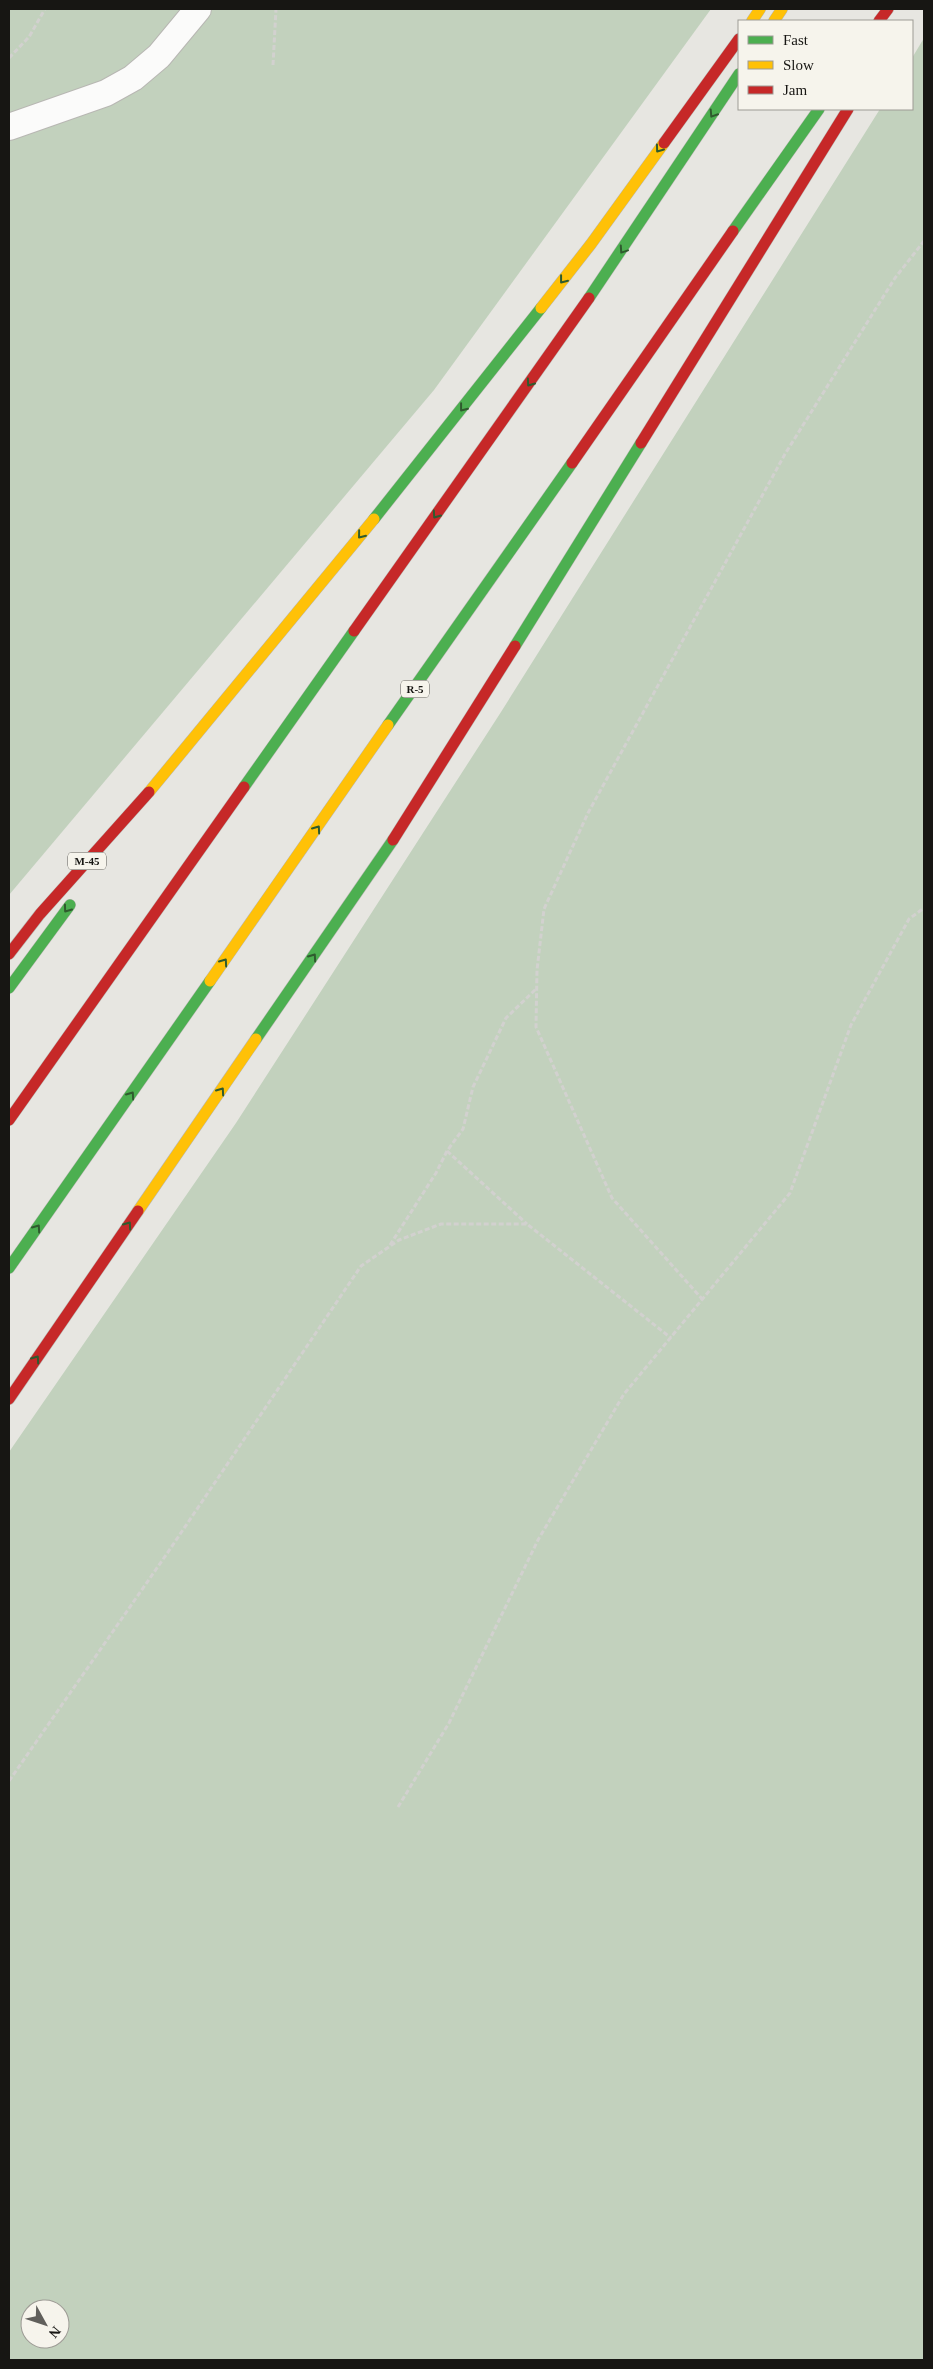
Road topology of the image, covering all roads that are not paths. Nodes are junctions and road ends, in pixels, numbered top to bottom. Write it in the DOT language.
graph roads {
  1 [pos="198,9"];
  2 [pos="760,9"];
  3 [pos="782,9"];
  4 [pos="888,9"];
  5 [pos="753,20"];
  6 [pos="775,20"];
  7 [pos="880,20"];
  8 [pos="738,40"];
  9 [pos="738,76"];
  10 [pos="818,110"];
  11 [pos="847,110"];
  12 [pos="9,127"];
  13 [pos="168,770"];
  14 [pos="94,872"];
  15 [pos="77,895"];
  16 [pos="9,954"];
  17 [pos="9,988"];
  18 [pos="9,1120"];
  19 [pos="9,1268"];
  20 [pos="9,1399"];
  1 -- 12 [label="street"];
  2 -- 5 [label="highway"];
  3 -- 6 [label="highway"];
  4 -- 7 [label="highway"];
  8 -- 13 [label="highway, one-way"];
  9 -- 18 [label="highway, one-way"];
  19 -- 10 [label="highway, R-5, one-way"];
  20 -- 11 [label="highway, one-way"];
  13 -- 14 [label="highway"];
  13 -- 16 [label="highway, M-45"];
  15 -- 17 [label="highway, one-way"];
}
